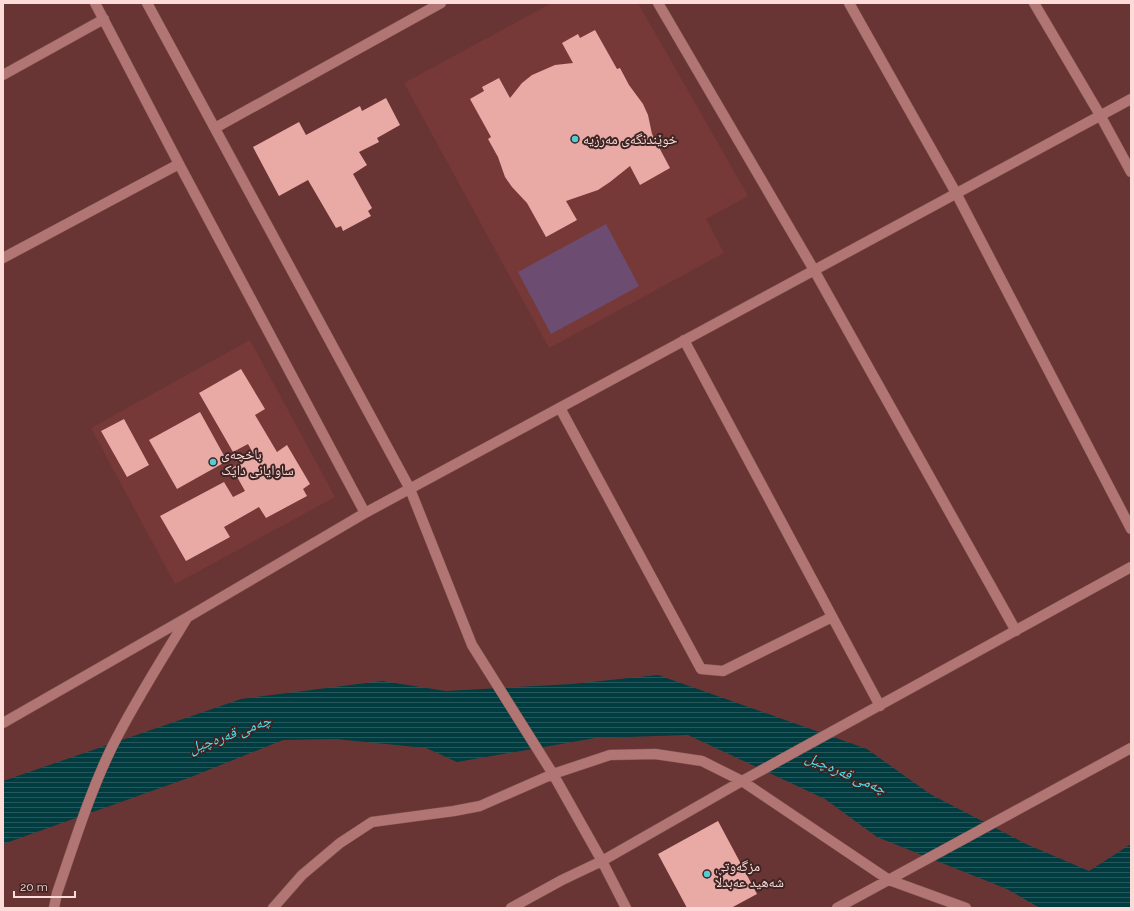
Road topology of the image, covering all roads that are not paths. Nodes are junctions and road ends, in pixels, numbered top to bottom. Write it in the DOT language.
graph roads {
  1 [pos="95,3"];
  2 [pos="147,3"];
  3 [pos="441,3"];
  4 [pos="658,3"];
  5 [pos="849,3"];
  6 [pos="1034,3"];
  7 [pos="104,19"];
  8 [pos="3,75"];
  9 [pos="1131,99"];
  10 [pos="1100,115"];
  11 [pos="215,128"];
  12 [pos="179,164"];
  13 [pos="1131,172"];
  14 [pos="956,193"];
  15 [pos="3,258"];
  16 [pos="814,270"];
  17 [pos="684,340"];
  18 [pos="560,408"];
  19 [pos="410,489"];
  20 [pos="366,513"];
  21 [pos="1131,530"];
  22 [pos="1131,567"];
  23 [pos="188,617"];
  24 [pos="832,617"];
  25 [pos="1016,632"];
  26 [pos="880,706"];
  27 [pos="3,723"];
  28 [pos="1131,748"];
  29 [pos="553,774"];
  30 [pos="742,782"];
  31 [pos="602,861"];
  32 [pos="888,880"];
  33 [pos="54,908"];
  34 [pos="273,908"];
  35 [pos="511,908"];
  36 [pos="626,908"];
  37 [pos="837,908"];
  38 [pos="966,908"];
  1 -- 7 [label="street"];
  2 -- 11 [label="street"];
  3 -- 11 [label="street"];
  4 -- 16 [label="street"];
  5 -- 14 [label="street"];
  6 -- 10 [label="street"];
  7 -- 8 [label="street"];
  7 -- 12 [label="street"];
  9 -- 10 [label="street"];
  10 -- 13 [label="street"];
  10 -- 14 [label="street"];
  11 -- 19 [label="street"];
  12 -- 15 [label="street"];
  12 -- 20 [label="street"];
  14 -- 16 [label="street"];
  14 -- 21 [label="street"];
  16 -- 17 [label="street"];
  16 -- 25 [label="street"];
  17 -- 18 [label="street"];
  17 -- 24 [label="street"];
  18 -- 19 [label="street"];
  18 -- 24 [label="street"];
  19 -- 20 [label="street"];
  19 -- 29 [label="street"];
  20 -- 23 [label="street"];
  22 -- 25 [label="street"];
  23 -- 27 [label="street"];
  23 -- 33 [label="street"];
  24 -- 26 [label="street"];
  25 -- 26 [label="street"];
  26 -- 30 [label="street"];
  28 -- 32 [label="street"];
  29 -- 30 [label="street"];
  29 -- 31 [label="street"];
  29 -- 34 [label="street"];
  30 -- 31 [label="street"];
  30 -- 32 [label="street"];
  31 -- 35 [label="street"];
  31 -- 36 [label="street"];
  32 -- 37 [label="street"];
  32 -- 38 [label="street"];
}
